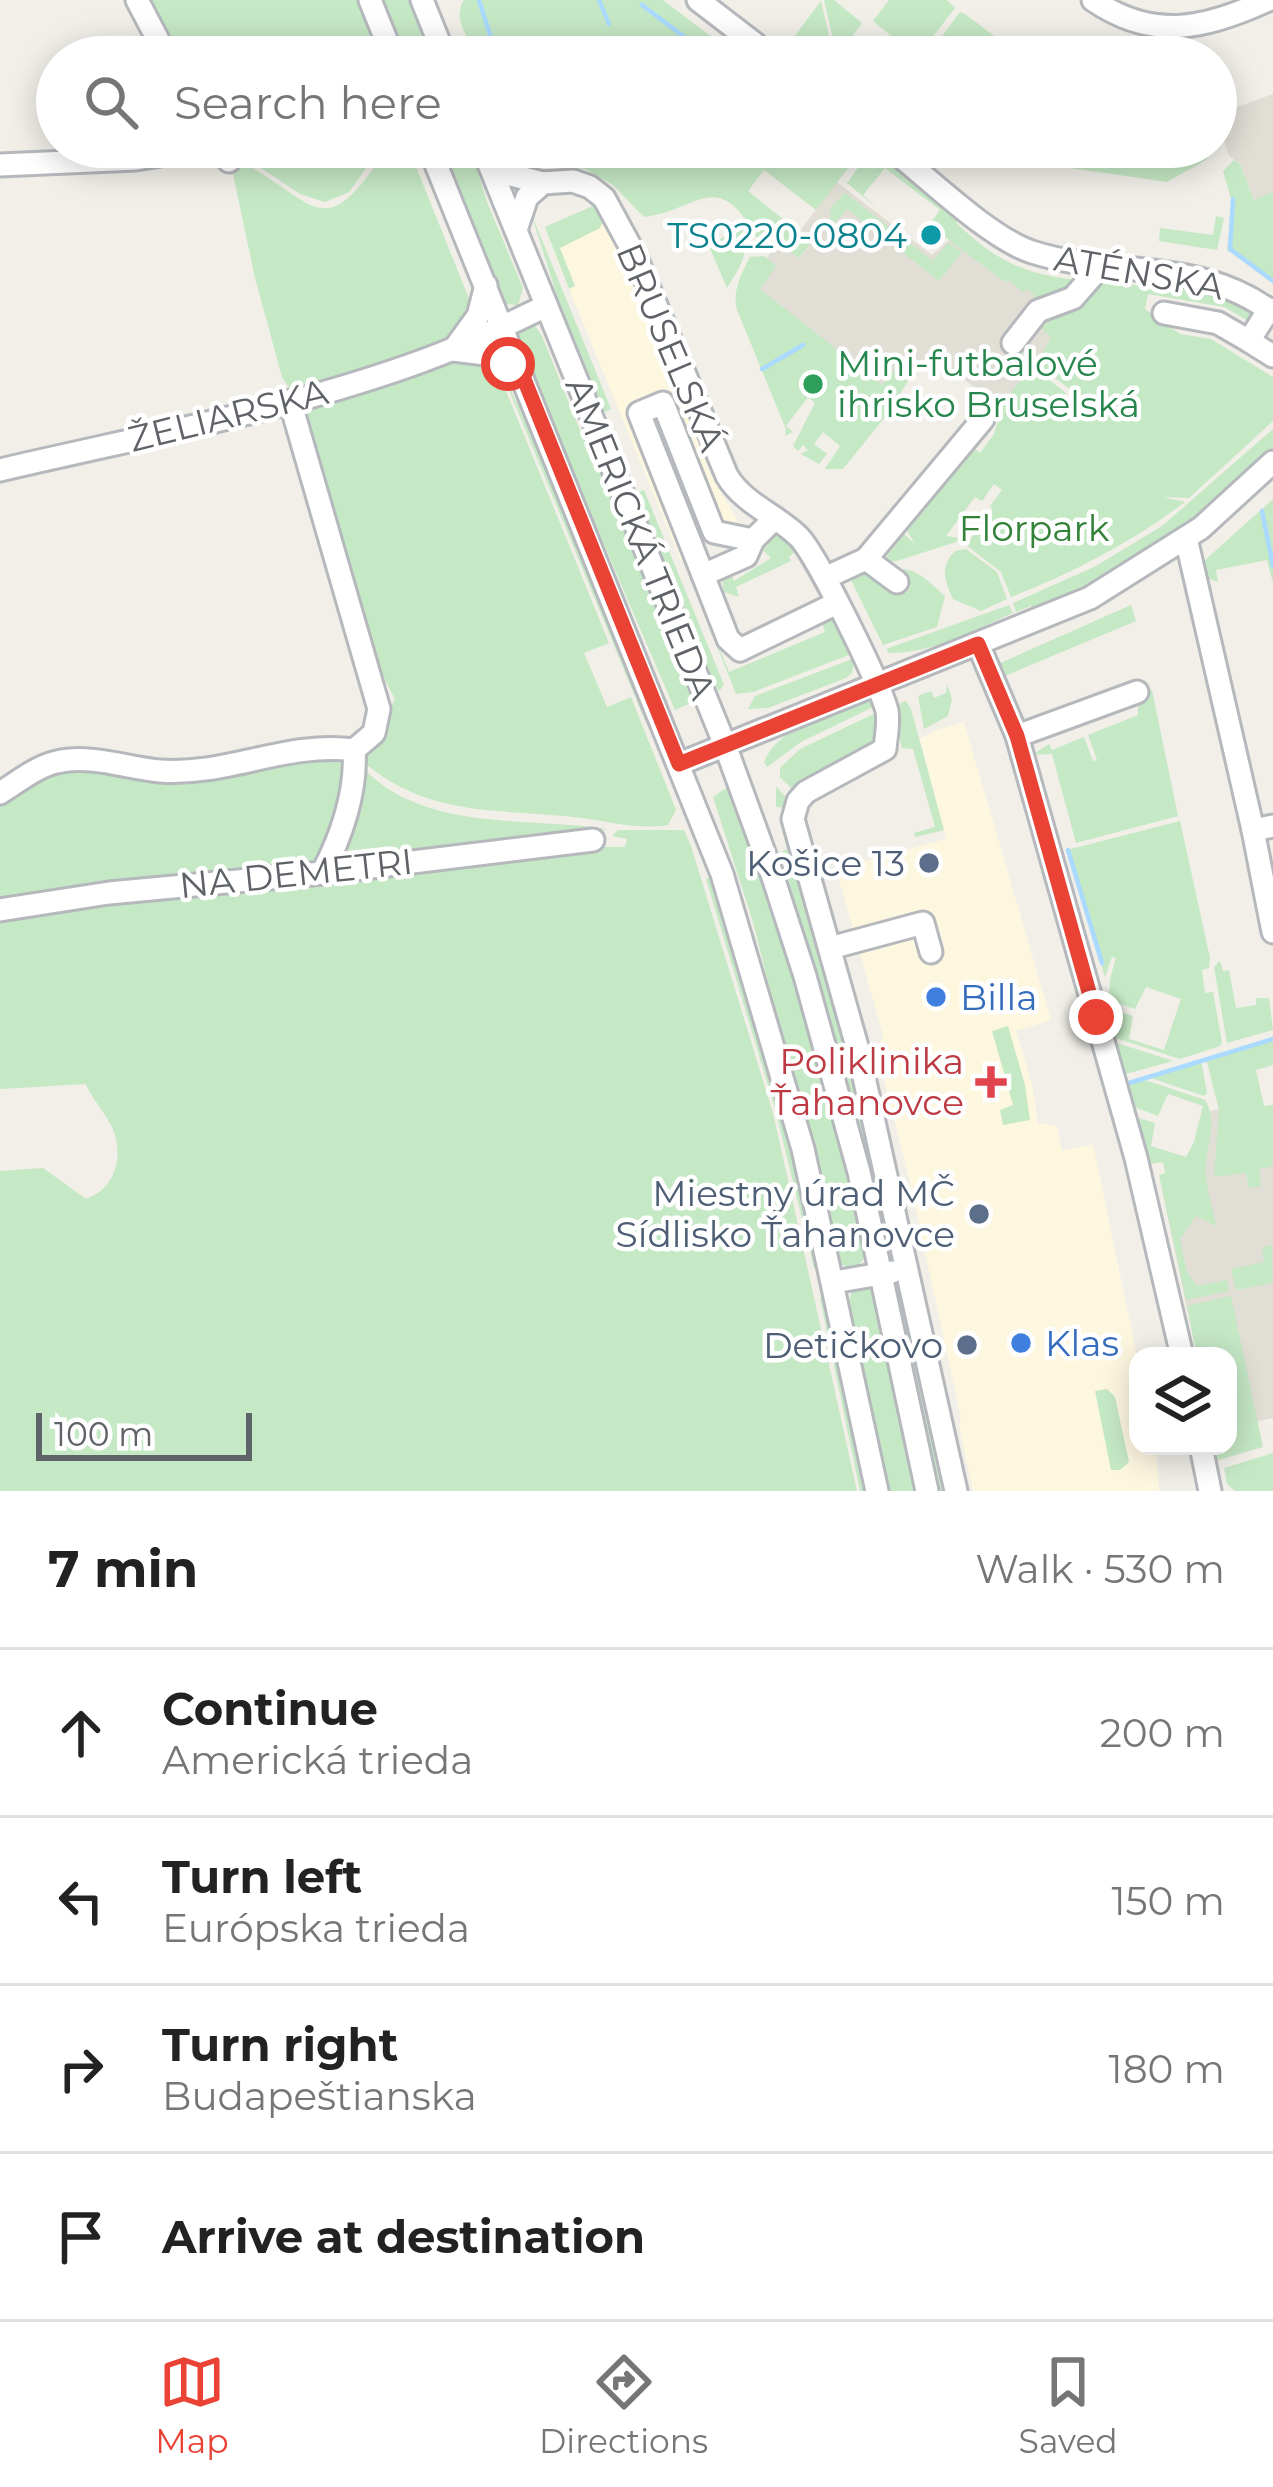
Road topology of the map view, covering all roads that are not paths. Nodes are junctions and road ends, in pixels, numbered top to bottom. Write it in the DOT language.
graph roads {
  1 [pos="137,0"];
  2 [pos="370,0"];
  3 [pos="422,0"];
  4 [pos="698,0"];
  5 [pos="1093,0"];
  6 [pos="1268,0"];
  7 [pos="156,36"];
  8 [pos="385,36"];
  9 [pos="437,36"];
  10 [pos="745,36"];
  11 [pos="36,163"];
  12 [pos="0,165"];
  13 [pos="438,168"];
  14 [pos="491,168"];
  15 [pos="502,168"];
  16 [pos="916,168"];
  17 [pos="543,183"];
  18 [pos="516,230"];
  19 [pos="1095,262"];
  20 [pos="486,285"];
  21 [pos="546,306"];
  22 [pos="1271,311"];
  23 [pos="1165,313"];
  24 [pos="502,326"];
  25 [pos="1249,341"];
  26 [pos="1013,343"];
  27 [pos="453,350"];
  28 [pos="1273,356"];
  29 [pos="524,379"];
  30 [pos="290,401"];
  31 [pos="982,419"];
  32 [pos="1273,462"];
  33 [pos="0,470"];
  34 [pos="774,519"];
  35 [pos="1186,538"];
  36 [pos="753,540"];
  37 [pos="866,560"];
  38 [pos="700,564"];
  39 [pos="827,578"];
  40 [pos="897,581"];
  41 [pos="837,603"];
  42 [pos="978,644"];
  43 [pos="875,685"];
  44 [pos="1137,692"];
  45 [pos="1017,736"];
  46 [pos="725,745"];
  47 [pos="354,750"];
  48 [pos="679,764"];
  49 [pos="0,793"];
  50 [pos="1263,828"];
  51 [pos="593,840"];
  52 [pos="322,873"];
  53 [pos="0,910"];
  54 [pos="1273,932"];
  55 [pos="830,949"];
  56 [pos="931,952"];
  57 [pos="909,1269"];
  58 [pos="881,1273"];
  59 [pos="834,1282"];
  60 [pos="1180,1347"];
  61 [pos="1203,1455"];
  62 [pos="877,1491"];
  63 [pos="927,1491"];
  64 [pos="956,1491"];
  65 [pos="1210,1491"];
  1 -- 7 [label="street"];
  2 -- 8 [label="street"];
  3 -- 9 [label="street"];
  4 -- 10 [label="street"];
  5 -- 6 [label="street"];
  11 -- 12 [label="street"];
  13 -- 20 [label="street, AMERICKÁ TRIEDA"];
  14 -- 18 [label="street, AMERICKÁ TRIEDA"];
  15 -- 17 [label="street, BRUSELSKÁ"];
  16 -- 19 [label="street, ATÉNSKA"];
  17 -- 18 [label="street"];
  17 -- 34 [label="street, BRUSELSKÁ"];
  18 -- 21 [label="street, AMERICKÁ TRIEDA"];
  19 -- 22 [label="street, ATÉNSKA"];
  19 -- 26 [label="street"];
  20 -- 24 [label="street, AMERICKÁ TRIEDA"];
  20 -- 27 [label="street"];
  21 -- 24 [label="street, ŽELIARSKA"];
  21 -- 46 [label="street, AMERICKÁ TRIEDA"];
  22 -- 25 [label="street"];
  23 -- 25 [label="street"];
  24 -- 27 [label="street, ŽELIARSKA"];
  24 -- 29 [label="street, AMERICKÁ TRIEDA"];
  25 -- 28 [label="street"];
  27 -- 29 [label="street"];
  27 -- 30 [label="street, ŽELIARSKA"];
  29 -- 48 [label="street, AMERICKÁ TRIEDA"];
  30 -- 33 [label="street, ŽELIARSKA"];
  30 -- 47 [label="street"];
  31 -- 37 [label="street"];
  32 -- 35 [label="street"];
  34 -- 36 [label="street"];
  34 -- 39 [label="street, BRUSELSKÁ"];
  35 -- 42 [label="street"];
  35 -- 50 [label="street"];
  36 -- 38 [label="street"];
  36 -- 38 [label="street"];
  37 -- 39 [label="street"];
  37 -- 40 [label="street"];
  38 -- 41 [label="street"];
  39 -- 41 [label="street, BRUSELSKÁ"];
  41 -- 43 [label="street, BRUSELSKÁ"];
  42 -- 43 [label="street"];
  42 -- 45 [label="street"];
  43 -- 46 [label="street"];
  43 -- 55 [label="street, BRUSELSKÁ"];
  44 -- 45 [label="street"];
  45 -- 60 [label="street"];
  46 -- 48 [label="street"];
  46 -- 58 [label="street, AMERICKÁ TRIEDA"];
  47 -- 49 [label="street"];
  47 -- 52 [label="street"];
  48 -- 59 [label="street, AMERICKÁ TRIEDA"];
  50 -- 54 [label="street"];
  51 -- 52 [label="street, NA DEMETRI"];
  52 -- 53 [label="street, NA DEMETRI"];
  55 -- 56 [label="street"];
  55 -- 57 [label="street"];
  57 -- 58 [label="street"];
  57 -- 64 [label="street"];
  58 -- 59 [label="street"];
  58 -- 63 [label="street, AMERICKÁ TRIEDA"];
  59 -- 62 [label="street, AMERICKÁ TRIEDA"];
  61 -- 65 [label="street"];
}
